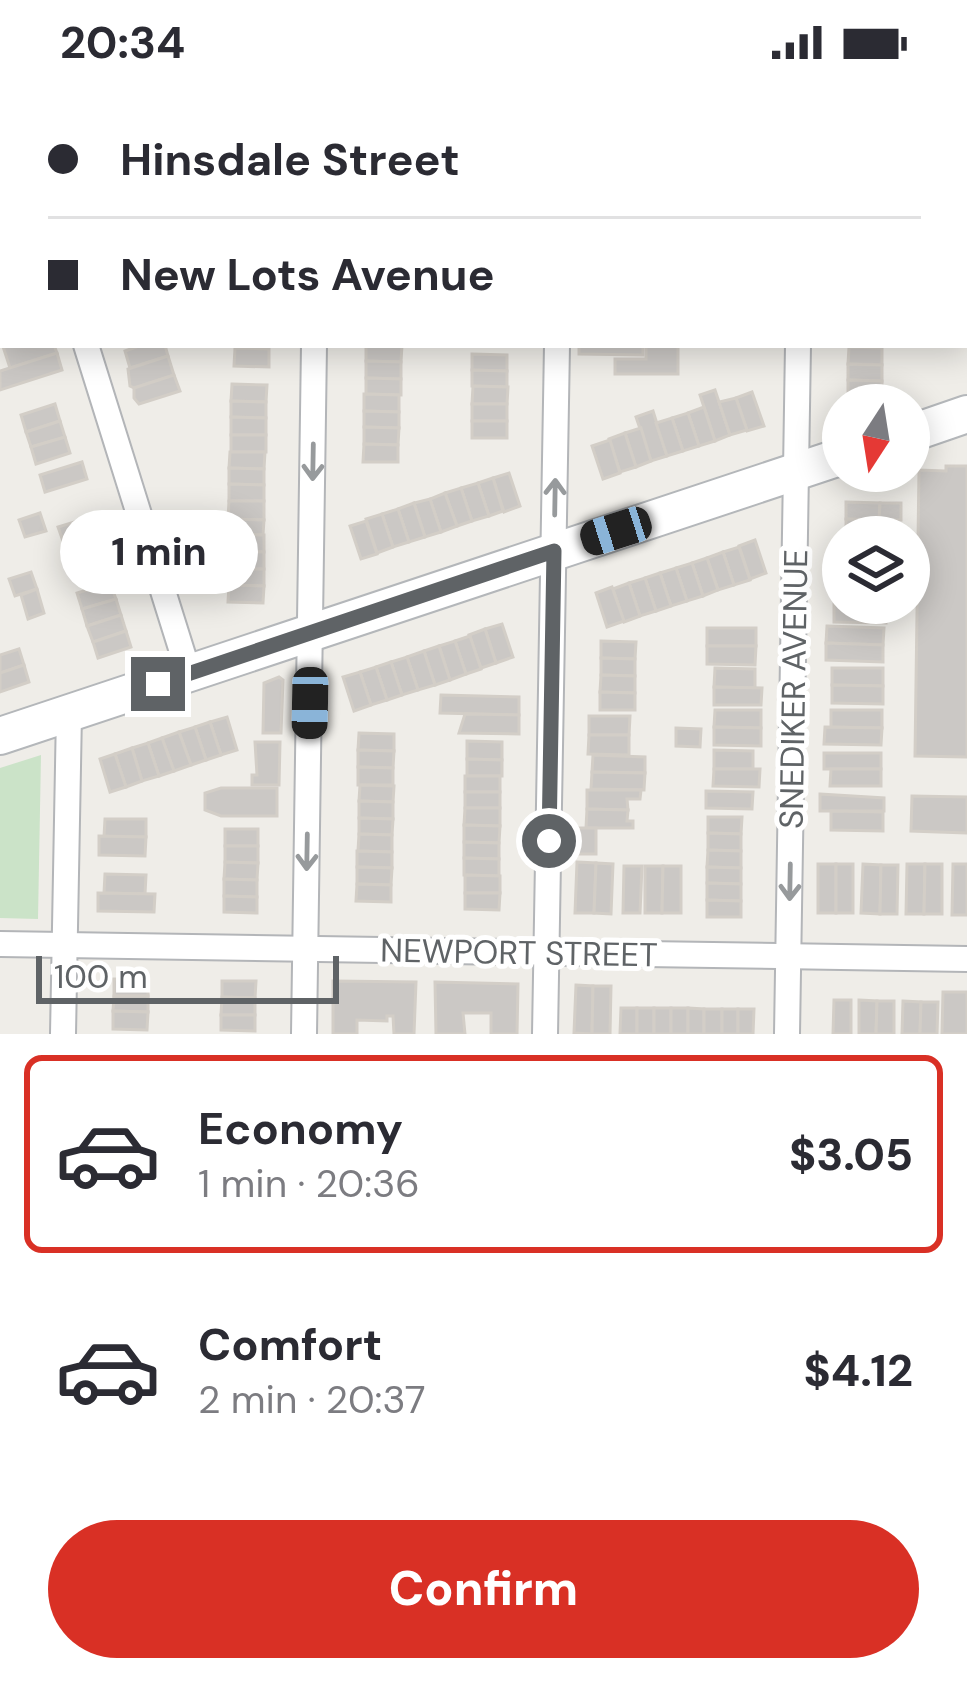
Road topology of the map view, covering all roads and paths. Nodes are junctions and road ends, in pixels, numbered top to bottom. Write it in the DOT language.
graph roads {
  1 [pos="87,348"];
  2 [pos="314,348"];
  3 [pos="557,348"];
  4 [pos="799,348"];
  5 [pos="967,414"];
  6 [pos="930,427"];
  7 [pos="822,463"];
  8 [pos="796,471"];
  9 [pos="554,551"];
  10 [pos="311,632"];
  11 [pos="189,674"];
  12 [pos="69,713"];
  13 [pos="0,736"];
  14 [pos="0,944"];
  15 [pos="64,944"];
  16 [pos="305,948"];
  17 [pos="547,952"];
  18 [pos="788,956"];
  19 [pos="967,958"];
  20 [pos="63,1034"];
  21 [pos="304,1034"];
  22 [pos="545,1034"];
  23 [pos="787,1034"];
  1 -- 11 [label="street"];
  2 -- 10 [label="street, one-way"];
  9 -- 3 [label="street, one-way"];
  4 -- 8 [label="street, SNEDIKER AVENUE"];
  5 -- 6 [label="street"];
  7 -- 8 [label="street"];
  8 -- 9 [label="street"];
  8 -- 18 [label="street, SNEDIKER AVENUE, one-way"];
  9 -- 10 [label="street"];
  9 -- 17 [label="street"];
  10 -- 11 [label="street"];
  10 -- 16 [label="street, one-way"];
  11 -- 12 [label="street"];
  12 -- 13 [label="street"];
  12 -- 15 [label="street"];
  14 -- 15 [label="street, NEWPORT STREET"];
  15 -- 16 [label="street, NEWPORT STREET"];
  15 -- 20 [label="street"];
  16 -- 17 [label="street, NEWPORT STREET"];
  16 -- 21 [label="street"];
  17 -- 18 [label="street, NEWPORT STREET"];
  17 -- 22 [label="street"];
  18 -- 19 [label="street, NEWPORT STREET"];
  18 -- 23 [label="street, SNEDIKER AVENUE"];
}
